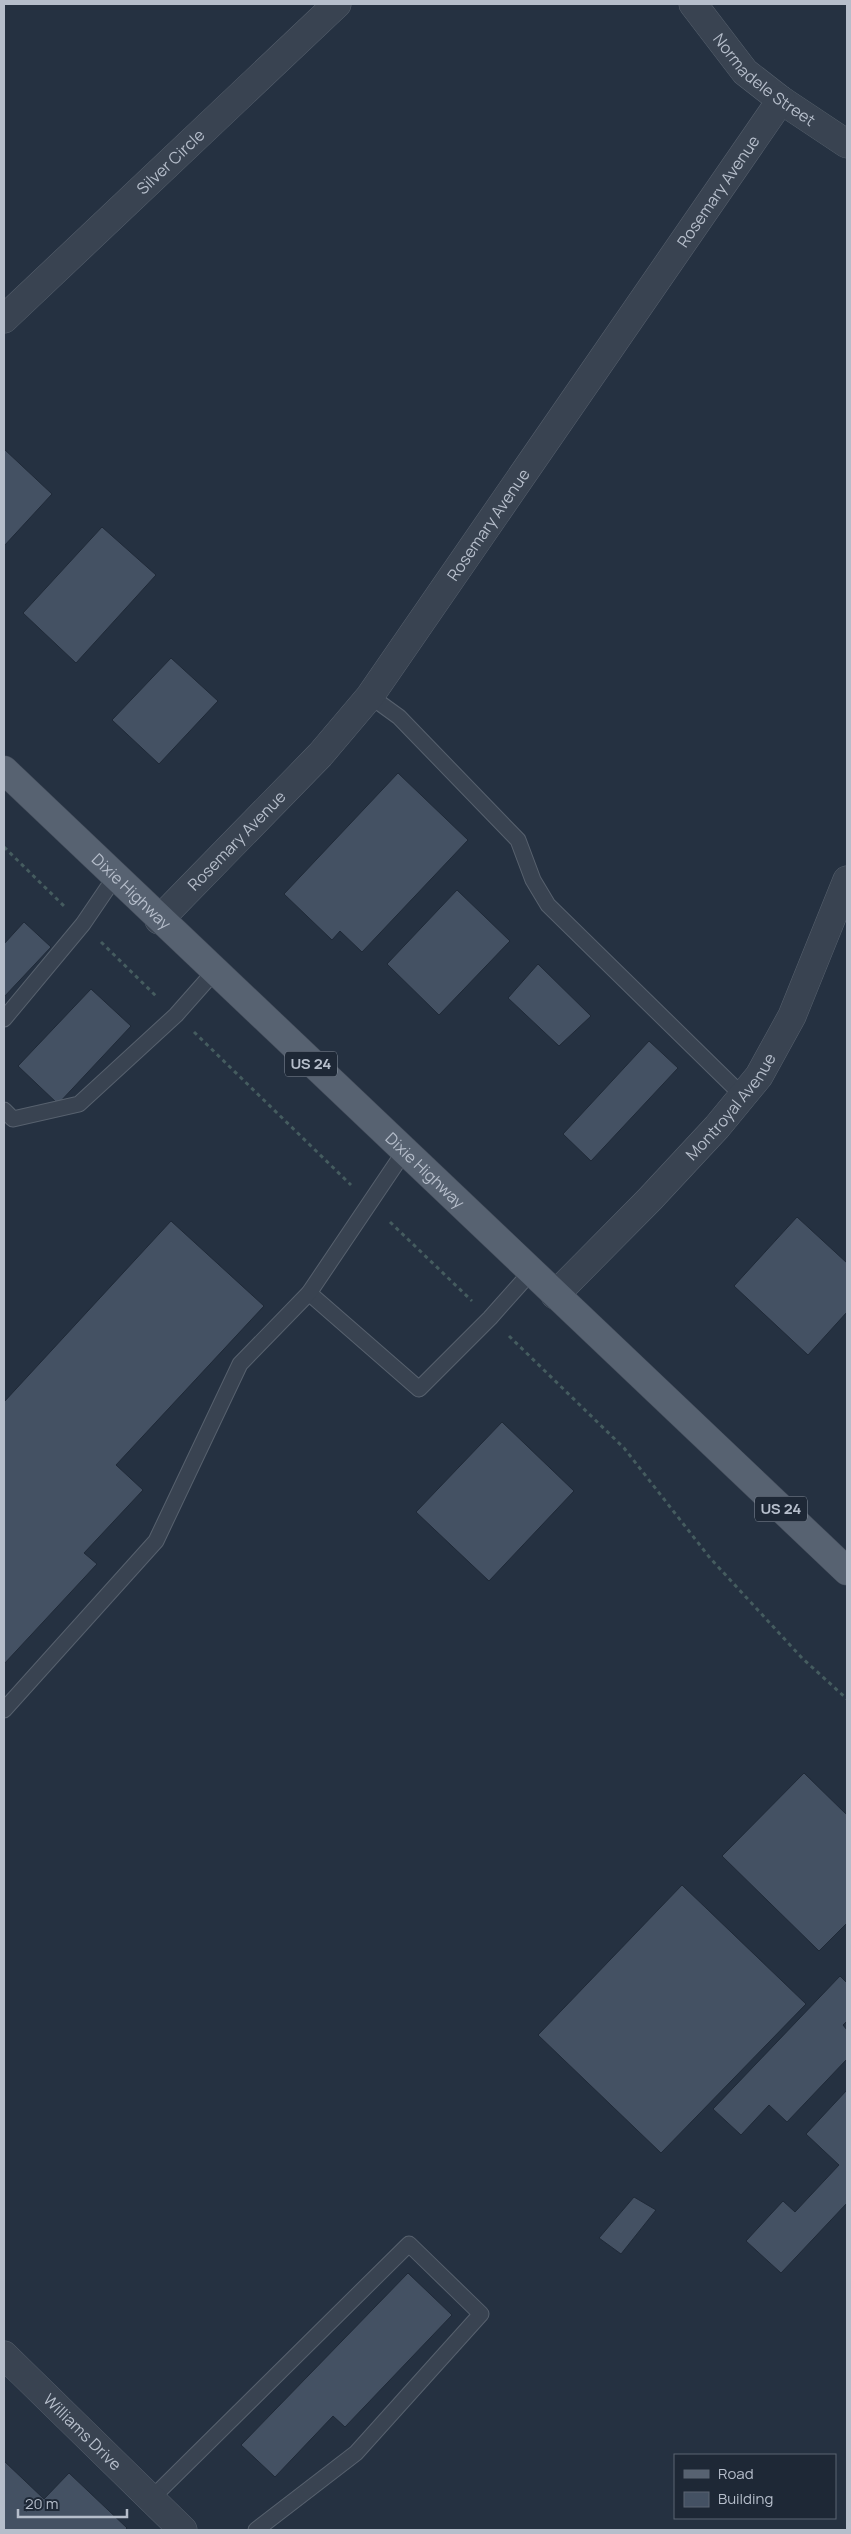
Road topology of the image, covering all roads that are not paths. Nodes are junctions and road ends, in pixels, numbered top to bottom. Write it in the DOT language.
graph roads {
  1 [pos="336,4"];
  2 [pos="694,4"];
  3 [pos="780,100"];
  4 [pos="847,144"];
  5 [pos="4,319"];
  6 [pos="370,696"];
  7 [pos="4,770"];
  8 [pos="115,877"];
  9 [pos="847,880"];
  10 [pos="159,920"];
  11 [pos="214,972"];
  12 [pos="4,1018"];
  13 [pos="743,1096"];
  14 [pos="4,1110"];
  15 [pos="404,1152"];
  16 [pos="531,1272"];
  17 [pos="309,1293"];
  18 [pos="555,1295"];
  19 [pos="847,1570"];
  20 [pos="4,1710"];
  21 [pos="4,2355"];
  22 [pos="152,2498"];
  23 [pos="183,2530"];
  24 [pos="256,2530"];
  1 -- 5 [label="street, Silver Circle"];
  2 -- 3 [label="street, Normadele Street"];
  3 -- 4 [label="street, Normadele Street"];
  3 -- 6 [label="street, Rosemary Avenue"];
  6 -- 10 [label="street, Rosemary Avenue"];
  6 -- 13 [label="lane"];
  7 -- 8 [label="main road, Dixie Highway / US 24"];
  8 -- 10 [label="main road, Dixie Highway / US 24"];
  8 -- 12 [label="lane"];
  9 -- 13 [label="street, Montroyal Avenue"];
  10 -- 11 [label="main road, Dixie Highway / US 24"];
  11 -- 14 [label="lane"];
  11 -- 15 [label="main road, Dixie Highway / US 24"];
  13 -- 18 [label="street, Montroyal Avenue"];
  15 -- 16 [label="main road, Dixie Highway / US 24"];
  15 -- 17 [label="lane"];
  16 -- 17 [label="lane"];
  16 -- 18 [label="main road, Dixie Highway / US 24"];
  17 -- 20 [label="lane"];
  18 -- 19 [label="main road, Dixie Highway / US 24"];
  21 -- 22 [label="street, Williams Drive"];
  22 -- 23 [label="street, Williams Drive"];
  22 -- 24 [label="lane"];
}
